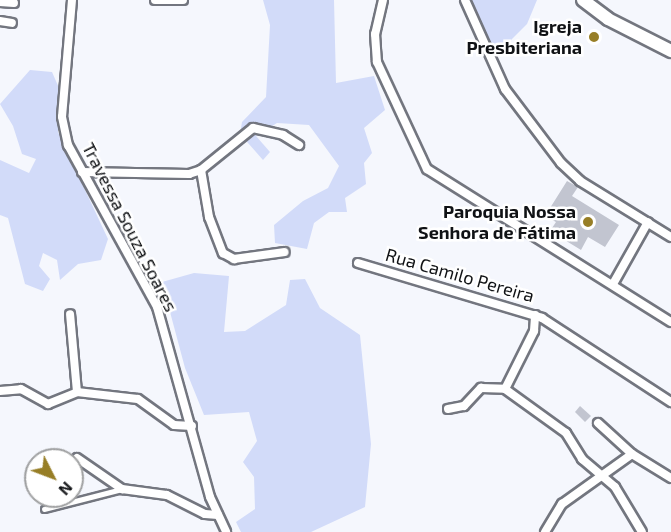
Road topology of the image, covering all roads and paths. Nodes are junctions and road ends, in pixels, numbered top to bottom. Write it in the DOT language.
graph roads {
  1 [pos="72,0"];
  2 [pos="155,0"];
  3 [pos="183,0"];
  4 [pos="383,0"];
  5 [pos="465,0"];
  6 [pos="583,0"];
  7 [pos="0,2"];
  8 [pos="14,3"];
  9 [pos="0,21"];
  10 [pos="12,23"];
  11 [pos="671,51"];
  12 [pos="299,145"];
  13 [pos="201,170"];
  14 [pos="82,172"];
  15 [pos="648,222"];
  16 [pos="671,237"];
  17 [pos="285,252"];
  18 [pos="358,263"];
  19 [pos="613,284"];
  20 [pos="70,314"];
  21 [pos="535,315"];
  22 [pos="671,322"];
  23 [pos="505,389"];
  24 [pos="0,391"];
  25 [pos="77,392"];
  26 [pos="671,402"];
  27 [pos="448,409"];
  28 [pos="598,423"];
  29 [pos="192,426"];
  30 [pos="632,453"];
  31 [pos="84,463"];
  32 [pos="603,477"];
  33 [pos="671,478"];
  34 [pos="122,489"];
  35 [pos="44,509"];
  36 [pos="218,515"];
  37 [pos="226,532"];
  38 [pos="545,532"];
  39 [pos="642,532"];
  1 -- 14 [label="street, Travessa Souza Soares"];
  2 -- 3 [label="street"];
  4 -- 19 [label="street"];
  5 -- 15 [label="street"];
  6 -- 11 [label="main road"];
  7 -- 8 [label="street"];
  9 -- 10 [label="street"];
  12 -- 13 [label="street"];
  13 -- 14 [label="street"];
  13 -- 17 [label="street"];
  14 -- 29 [label="street, Travessa Souza Soares"];
  15 -- 16 [label="street"];
  15 -- 19 [label="street"];
  18 -- 21 [label="street, Rua Camilo Pereira"];
  19 -- 22 [label="street"];
  20 -- 25 [label="street"];
  21 -- 23 [label="street"];
  21 -- 26 [label="street, Rua Camilo Pereira"];
  23 -- 27 [label="street"];
  23 -- 32 [label="street"];
  24 -- 25 [label="street"];
  25 -- 29 [label="street"];
  28 -- 30 [label="street"];
  29 -- 36 [label="street, Travessa Souza Soares"];
  30 -- 32 [label="street"];
  30 -- 33 [label="street"];
  31 -- 34 [label="street"];
  32 -- 38 [label="street"];
  32 -- 39 [label="street"];
  34 -- 35 [label="lane"];
  34 -- 36 [label="street"];
  36 -- 37 [label="street, Travessa Souza Soares"];
}
